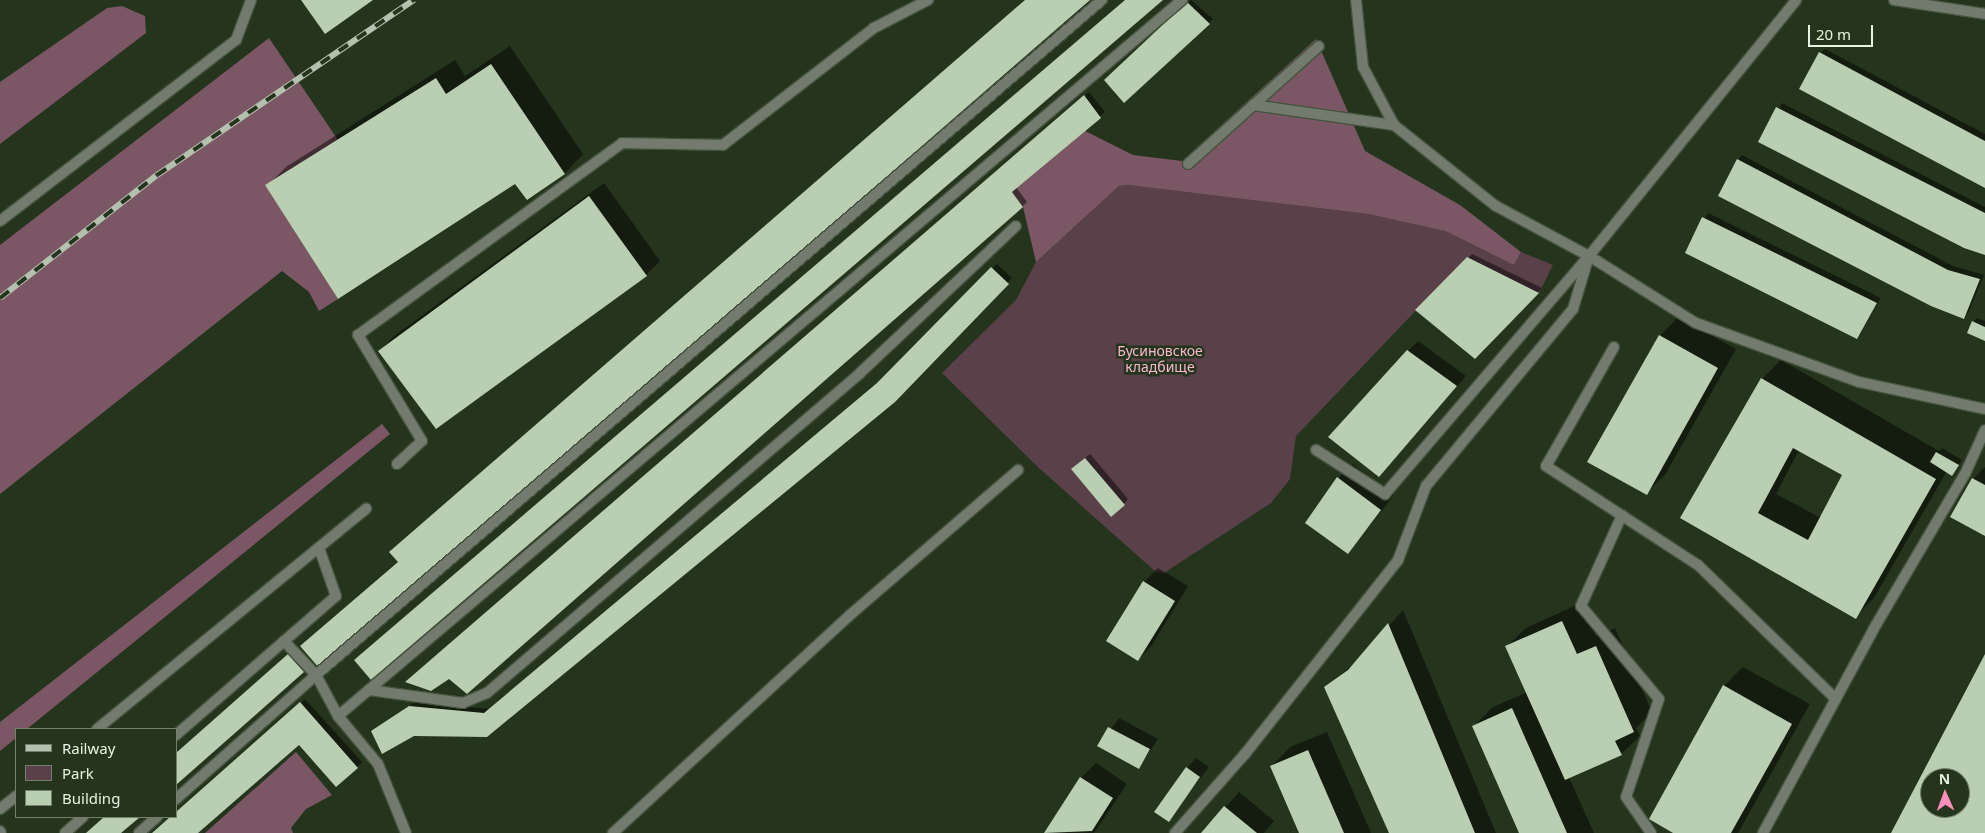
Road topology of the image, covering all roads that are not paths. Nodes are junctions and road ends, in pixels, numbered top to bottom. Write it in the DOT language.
graph roads {
  1 [pos="251,0"];
  2 [pos="928,0"];
  3 [pos="1102,0"];
  4 [pos="1182,0"];
  5 [pos="1356,0"];
  6 [pos="1796,0"];
  7 [pos="1894,0"];
  8 [pos="1985,14"];
  9 [pos="1319,46"];
  10 [pos="1254,105"];
  11 [pos="1394,125"];
  12 [pos="1188,164"];
  13 [pos="0,221"];
  14 [pos="1016,226"];
  15 [pos="1589,256"];
  16 [pos="1614,347"];
  17 [pos="1985,409"];
  18 [pos="1985,430"];
  19 [pos="1316,450"];
  20 [pos="397,464"];
  21 [pos="1018,470"];
  22 [pos="366,509"];
  23 [pos="1622,515"];
  24 [pos="319,548"];
  25 [pos="284,641"];
  26 [pos="316,674"];
  27 [pos="369,690"];
  28 [pos="1836,699"];
  29 [pos="338,716"];
  30 [pos="99,728"];
  31 [pos="178,733"];
  32 [pos="15,797"];
  33 [pos="178,798"];
  34 [pos="0,809"];
  35 [pos="82,818"];
  36 [pos="156,818"];
  37 [pos="64,833"];
  38 [pos="139,833"];
  39 [pos="406,833"];
  40 [pos="613,833"];
  41 [pos="1175,833"];
  42 [pos="1651,833"];
  43 [pos="1763,833"];
  1 -- 13 [label="lane"];
  2 -- 20 [label="lane"];
  3 -- 26 [label="lane"];
  4 -- 27 [label="lane"];
  5 -- 11 [label="lane"];
  6 -- 15 [label="lane"];
  7 -- 8 [label="lane"];
  9 -- 10 [label="lane"];
  10 -- 11 [label="lane"];
  10 -- 12 [label="lane"];
  11 -- 15 [label="lane"];
  14 -- 27 [label="lane"];
  15 -- 17 [label="lane"];
  15 -- 19 [label="lane"];
  15 -- 41 [label="lane"];
  16 -- 23 [label="lane"];
  18 -- 28 [label="lane"];
  21 -- 40 [label="lane"];
  22 -- 24 [label="lane"];
  23 -- 28 [label="lane"];
  23 -- 42 [label="lane"];
  24 -- 25 [label="lane"];
  24 -- 30 [label="lane"];
  25 -- 26 [label="lane"];
  25 -- 31 [label="lane"];
  26 -- 29 [label="lane"];
  26 -- 33 [label="lane"];
  27 -- 29 [label="lane"];
  28 -- 43 [label="lane"];
  29 -- 39 [label="lane"];
  32 -- 34 [label="lane"];
  35 -- 37 [label="lane"];
  36 -- 38 [label="lane"];
}
